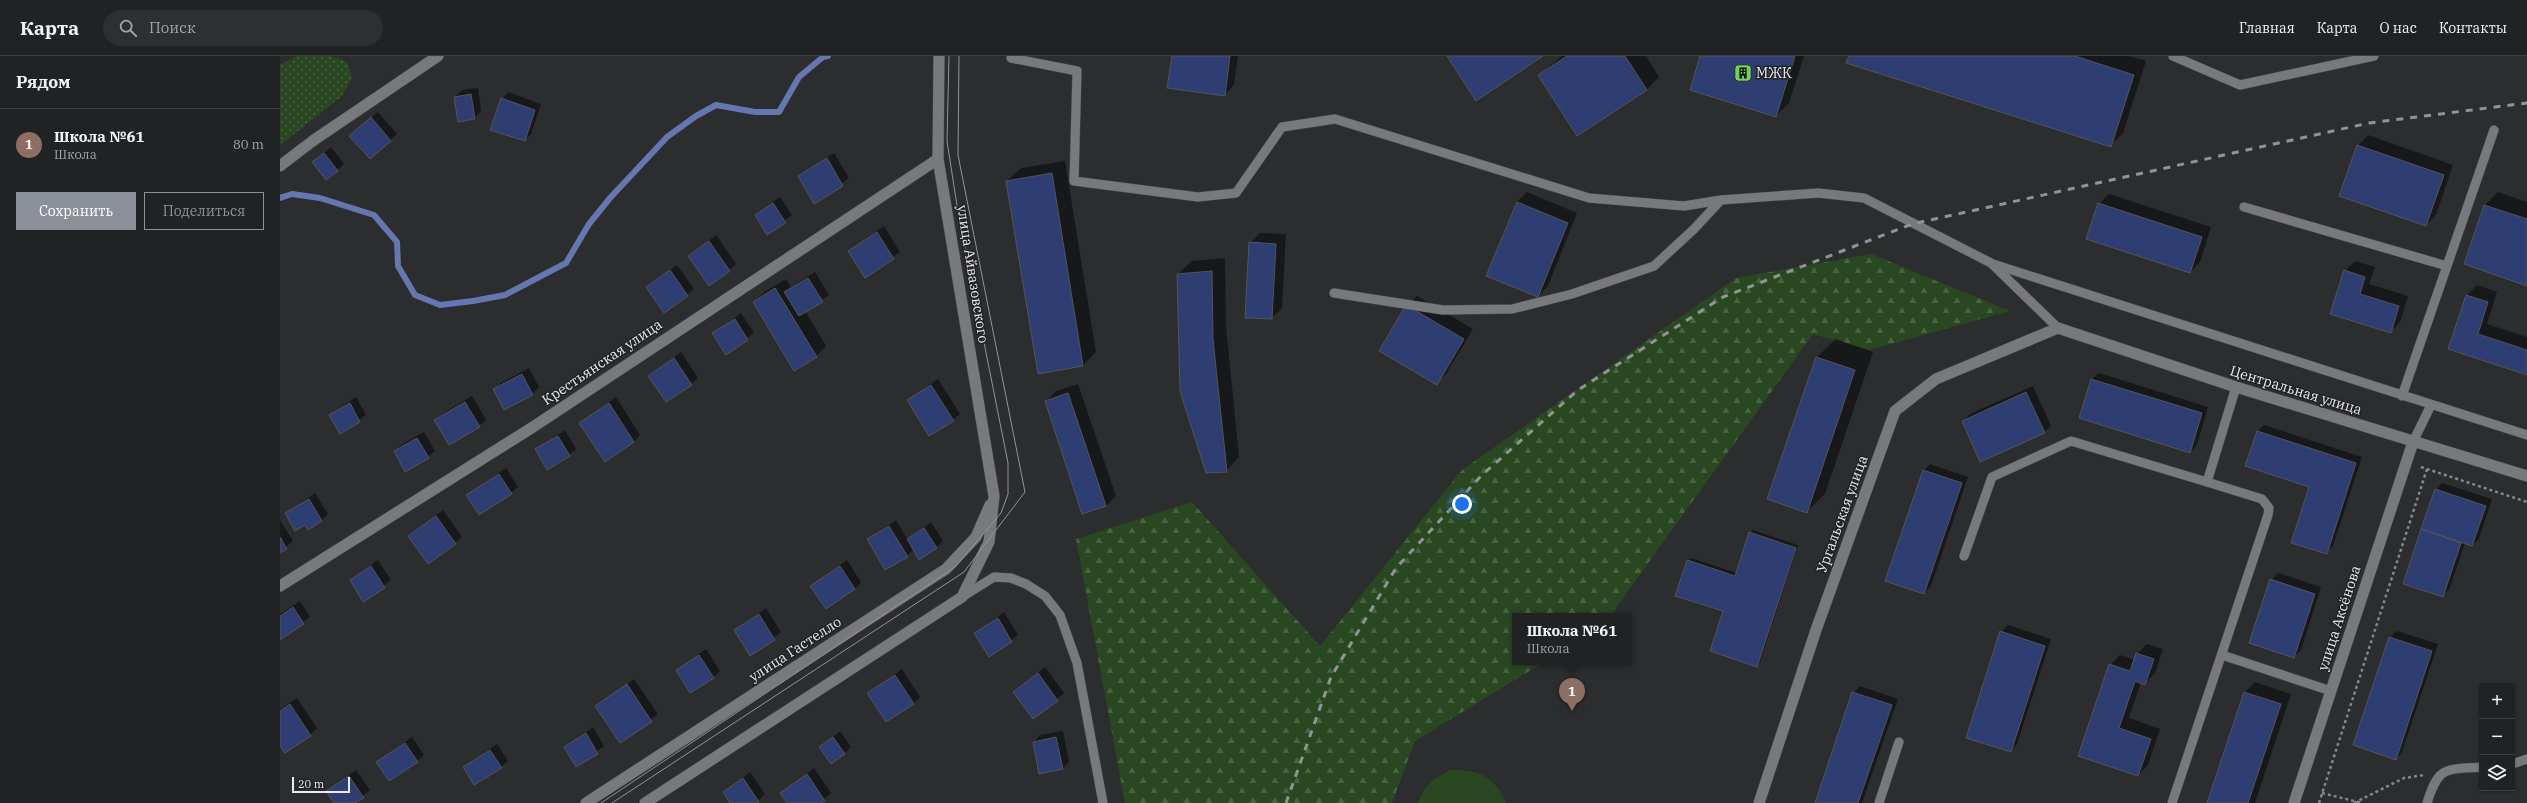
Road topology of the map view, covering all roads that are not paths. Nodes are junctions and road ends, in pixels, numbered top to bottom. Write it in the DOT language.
graph roads {
  1 [pos="438,56"];
  2 [pos="939,56"];
  3 [pos="2173,56"];
  4 [pos="2374,56"];
  5 [pos="1011,58"];
  6 [pos="2494,130"];
  7 [pos="938,159"];
  8 [pos="280,166"];
  9 [pos="1721,200"];
  10 [pos="2244,207"];
  11 [pos="1990,263"];
  12 [pos="2447,266"];
  13 [pos="1334,293"];
  14 [pos="2058,328"];
  15 [pos="2236,387"];
  16 [pos="2402,396"];
  17 [pos="2431,405"];
  18 [pos="2527,435"];
  19 [pos="2413,442"];
  20 [pos="2527,476"];
  21 [pos="2207,482"];
  22 [pos="994,496"];
  23 [pos="1964,556"];
  24 [pos="280,586"];
  25 [pos="962,597"];
  26 [pos="2222,655"];
  27 [pos="2331,691"];
  28 [pos="1899,742"];
  29 [pos="2527,759"];
  30 [pos="2515,763"];
  31 [pos="2479,767"];
  32 [pos="586,803"];
  33 [pos="644,803"];
  34 [pos="1102,803"];
  35 [pos="1759,803"];
  36 [pos="1879,803"];
  37 [pos="2172,803"];
  38 [pos="2294,803"];
  39 [pos="2427,803"];
  1 -- 8 [label="street"];
  2 -- 7 [label="street, улица Айвазовского"];
  3 -- 4 [label="lane"];
  5 -- 9 [label="lane"];
  6 -- 12 [label="lane"];
  7 -- 22 [label="street, улица Айвазовского"];
  7 -- 24 [label="street, Крестьянская улица"];
  9 -- 11 [label="lane"];
  9 -- 13 [label="lane"];
  10 -- 12 [label="lane"];
  11 -- 14 [label="lane"];
  11 -- 16 [label="lane"];
  12 -- 16 [label="lane"];
  14 -- 15 [label="street, Центральная улица"];
  14 -- 35 [label="street, Ургальская улица"];
  15 -- 19 [label="street, Центральная улица"];
  15 -- 21 [label="lane"];
  16 -- 17 [label="lane"];
  17 -- 18 [label="lane"];
  17 -- 19 [label="lane"];
  19 -- 20 [label="street, Центральная улица"];
  19 -- 27 [label="street, улица Аксёнова"];
  21 -- 23 [label="lane"];
  21 -- 26 [label="lane"];
  22 -- 25 [label="street, улица Айвазовского"];
  22 -- 32 [label="street, улица Гастелло"];
  25 -- 33 [label="street"];
  25 -- 34 [label="lane"];
  26 -- 27 [label="lane"];
  26 -- 37 [label="lane"];
  27 -- 38 [label="street, улица Аксёнова"];
  28 -- 36 [label="lane"];
  29 -- 30 [label="lane"];
  31 -- 39 [label="lane"];
}
